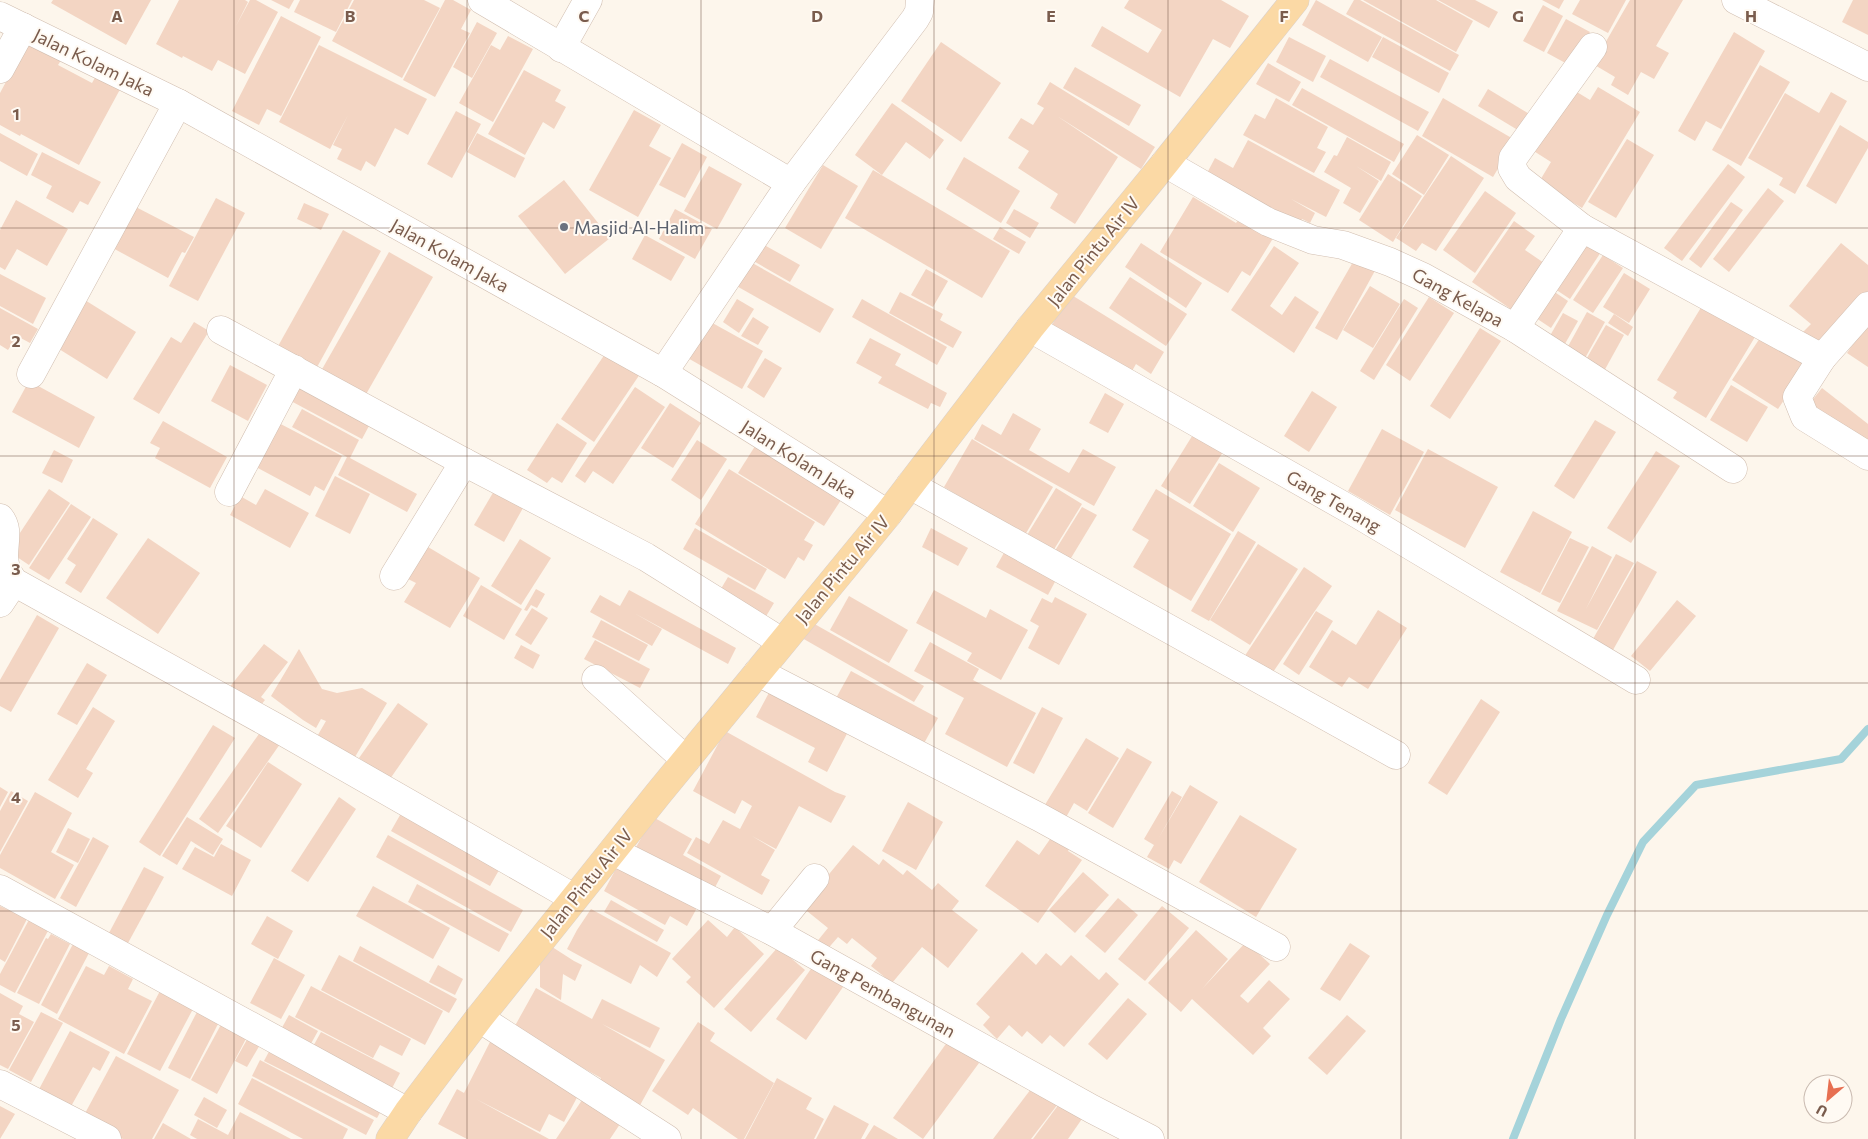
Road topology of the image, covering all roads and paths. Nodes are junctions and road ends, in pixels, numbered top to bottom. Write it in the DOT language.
graph roads {
  1 [pos="482,0"];
  2 [pos="588,0"];
  3 [pos="920,0"];
  4 [pos="1295,0"];
  5 [pos="1736,0"];
  6 [pos="11,22"];
  7 [pos="1593,47"];
  8 [pos="561,48"];
  9 [pos="1868,67"];
  10 [pos="0,69"];
  11 [pos="178,103"];
  12 [pos="1165,163"];
  13 [pos="791,183"];
  14 [pos="1582,228"];
  15 [pos="1868,306"];
  16 [pos="1030,328"];
  17 [pos="1515,328"];
  18 [pos="221,330"];
  19 [pos="1822,358"];
  20 [pos="294,369"];
  21 [pos="663,373"];
  22 [pos="31,374"];
  23 [pos="1868,456"];
  24 [pos="464,462"];
  25 [pos="1733,469"];
  26 [pos="910,485"];
  27 [pos="228,492"];
  28 [pos="888,514"];
  29 [pos="0,518"];
  30 [pos="394,576"];
  31 [pos="7,592"];
  32 [pos="782,642"];
  33 [pos="758,672"];
  34 [pos="596,679"];
  35 [pos="1636,680"];
  36 [pos="1396,755"];
  37 [pos="686,760"];
  38 [pos="614,851"];
  39 [pos="815,878"];
  40 [pos="0,889"];
  41 [pos="574,898"];
  42 [pos="772,931"];
  43 [pos="1276,947"];
  44 [pos="479,1018"];
  45 [pos="0,1084"];
  46 [pos="408,1112"];
  47 [pos="107,1139"];
  48 [pos="390,1139"];
  49 [pos="667,1139"];
  50 [pos="1150,1139"];
  1 -- 8 [label="street"];
  2 -- 8 [label="street"];
  3 -- 13 [label="street"];
  4 -- 12 [label="main road, Jalan Pintu Air IV"];
  5 -- 9 [label="street"];
  6 -- 10 [label="street"];
  6 -- 11 [label="street, Jalan Kolam Jaka"];
  7 -- 14 [label="street"];
  8 -- 13 [label="street"];
  11 -- 21 [label="street, Jalan Kolam Jaka"];
  11 -- 22 [label="street"];
  12 -- 16 [label="main road, Jalan Pintu Air IV"];
  12 -- 17 [label="street, Gang Kelapa"];
  13 -- 21 [label="street"];
  14 -- 17 [label="street"];
  14 -- 19 [label="street"];
  15 -- 19 [label="street"];
  16 -- 26 [label="main road, Jalan Pintu Air IV"];
  16 -- 35 [label="street, Gang Tenang"];
  17 -- 25 [label="street, Gang Kelapa"];
  18 -- 20 [label="street"];
  19 -- 23 [label="street"];
  20 -- 24 [label="street"];
  20 -- 27 [label="street"];
  21 -- 28 [label="street, Jalan Kolam Jaka"];
  24 -- 30 [label="street"];
  24 -- 32 [label="street"];
  26 -- 28 [label="main road, Jalan Pintu Air IV"];
  26 -- 36 [label="street"];
  28 -- 32 [label="main road, Jalan Pintu Air IV"];
  29 -- 31 [label="street"];
  31 -- 41 [label="street"];
  32 -- 33 [label="main road, Jalan Pintu Air IV"];
  33 -- 37 [label="main road, Jalan Pintu Air IV"];
  33 -- 43 [label="street"];
  34 -- 37 [label="street"];
  37 -- 38 [label="main road, Jalan Pintu Air IV"];
  38 -- 41 [label="main road, Jalan Pintu Air IV"];
  38 -- 42 [label="street, Gang Pembangunan"];
  39 -- 42 [label="street"];
  40 -- 46 [label="street"];
  41 -- 44 [label="main road, Jalan Pintu Air IV"];
  42 -- 50 [label="street, Gang Pembangunan"];
  44 -- 46 [label="main road, Jalan Pintu Air IV"];
  44 -- 49 [label="street"];
  45 -- 47 [label="street"];
  46 -- 48 [label="main road, Jalan Pintu Air IV"];
}
